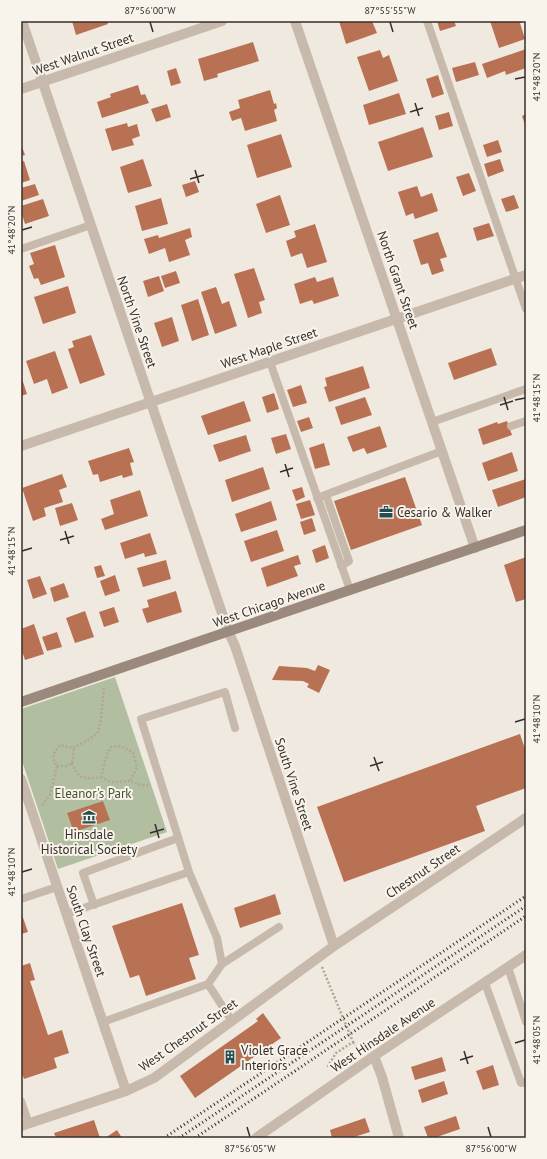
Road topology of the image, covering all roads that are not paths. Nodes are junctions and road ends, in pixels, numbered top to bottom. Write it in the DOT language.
graph roads {
  1 [pos="22,21"];
  2 [pos="222,21"];
  3 [pos="296,21"];
  4 [pos="427,21"];
  5 [pos="42,82"];
  6 [pos="21,89"];
  7 [pos="91,225"];
  8 [pos="21,249"];
  9 [pos="526,275"];
  10 [pos="516,278"];
  11 [pos="526,309"];
  12 [pos="397,319"];
  13 [pos="270,362"];
  14 [pos="526,389"];
  15 [pos="151,402"];
  16 [pos="526,421"];
  17 [pos="432,422"];
  18 [pos="511,426"];
  19 [pos="21,446"];
  20 [pos="442,451"];
  21 [pos="326,494"];
  22 [pos="317,498"];
  23 [pos="526,530"];
  24 [pos="475,548"];
  25 [pos="341,566"];
  26 [pos="350,590"];
  27 [pos="228,632"];
  28 [pos="21,702"];
  29 [pos="235,728"];
  30 [pos="22,785"];
  31 [pos="525,821"];
  32 [pos="178,838"];
  33 [pos="189,872"];
  34 [pos="57,886"];
  35 [pos="21,899"];
  36 [pos="94,904"];
  37 [pos="66,914"];
  38 [pos="279,927"];
  39 [pos="334,946"];
  40 [pos="526,955"];
  41 [pos="222,964"];
  42 [pos="508,968"];
  43 [pos="485,983"];
  44 [pos="208,984"];
  45 [pos="232,1021"];
  46 [pos="102,1022"];
  47 [pos="526,1022"];
  48 [pos="374,1056"];
  49 [pos="526,1082"];
  50 [pos="126,1091"];
  51 [pos="21,1101"];
  52 [pos="25,1125"];
  53 [pos="256,1138"];
  54 [pos="399,1138"];
  1 -- 5 [label="street, North Vine Street"];
  2 -- 5 [label="street, West Walnut Street"];
  3 -- 12 [label="street, North Grant Street"];
  4 -- 10 [label="lane"];
  5 -- 6 [label="street, West Walnut Street"];
  5 -- 7 [label="street, North Vine Street"];
  7 -- 8 [label="lane"];
  7 -- 15 [label="street, North Vine Street"];
  9 -- 10 [label="street, West Maple Street"];
  10 -- 11 [label="lane"];
  10 -- 12 [label="street, West Maple Street"];
  12 -- 13 [label="street, West Maple Street"];
  12 -- 17 [label="street, North Grant Street"];
  13 -- 15 [label="street, West Maple Street"];
  13 -- 22 [label="lane"];
  14 -- 17 [label="lane"];
  15 -- 19 [label="street, West Maple Street"];
  15 -- 27 [label="street, North Vine Street"];
  16 -- 18 [label="lane"];
  17 -- 20 [label="street, North Grant Street"];
  20 -- 21 [label="lane"];
  20 -- 24 [label="street, North Grant Street"];
  21 -- 22 [label="lane"];
  21 -- 25 [label="lane"];
  22 -- 25 [label="lane"];
  23 -- 24 [label="main road, West Chicago Avenue"];
  24 -- 26 [label="main road, West Chicago Avenue"];
  25 -- 26 [label="lane"];
  26 -- 27 [label="main road, West Chicago Avenue"];
  27 -- 28 [label="main road, West Chicago Avenue"];
  27 -- 39 [label="street, South Vine Street"];
  29 -- 32 [label="lane"];
  30 -- 34 [label="street, South Clay Street"];
  31 -- 39 [label="street, Chestnut Street"];
  32 -- 33 [label="lane"];
  32 -- 36 [label="lane"];
  33 -- 36 [label="lane"];
  33 -- 41 [label="lane"];
  34 -- 35 [label="lane"];
  34 -- 37 [label="street, South Clay Street"];
  36 -- 37 [label="lane"];
  37 -- 46 [label="street, South Clay Street"];
  38 -- 41 [label="lane"];
  39 -- 45 [label="street, West Chestnut Street"];
  40 -- 42 [label="street, West Hinsdale Avenue"];
  41 -- 44 [label="lane"];
  42 -- 43 [label="street, West Hinsdale Avenue"];
  42 -- 47 [label="lane"];
  43 -- 48 [label="street, West Hinsdale Avenue"];
  43 -- 49 [label="lane"];
  44 -- 45 [label="lane"];
  44 -- 46 [label="lane"];
  45 -- 50 [label="street, West Chestnut Street"];
  46 -- 50 [label="street, South Clay Street"];
  48 -- 53 [label="street, West Hinsdale Avenue"];
  48 -- 54 [label="street"];
  50 -- 52 [label="street, West Chestnut Street"];
  51 -- 52 [label="lane"];
}
